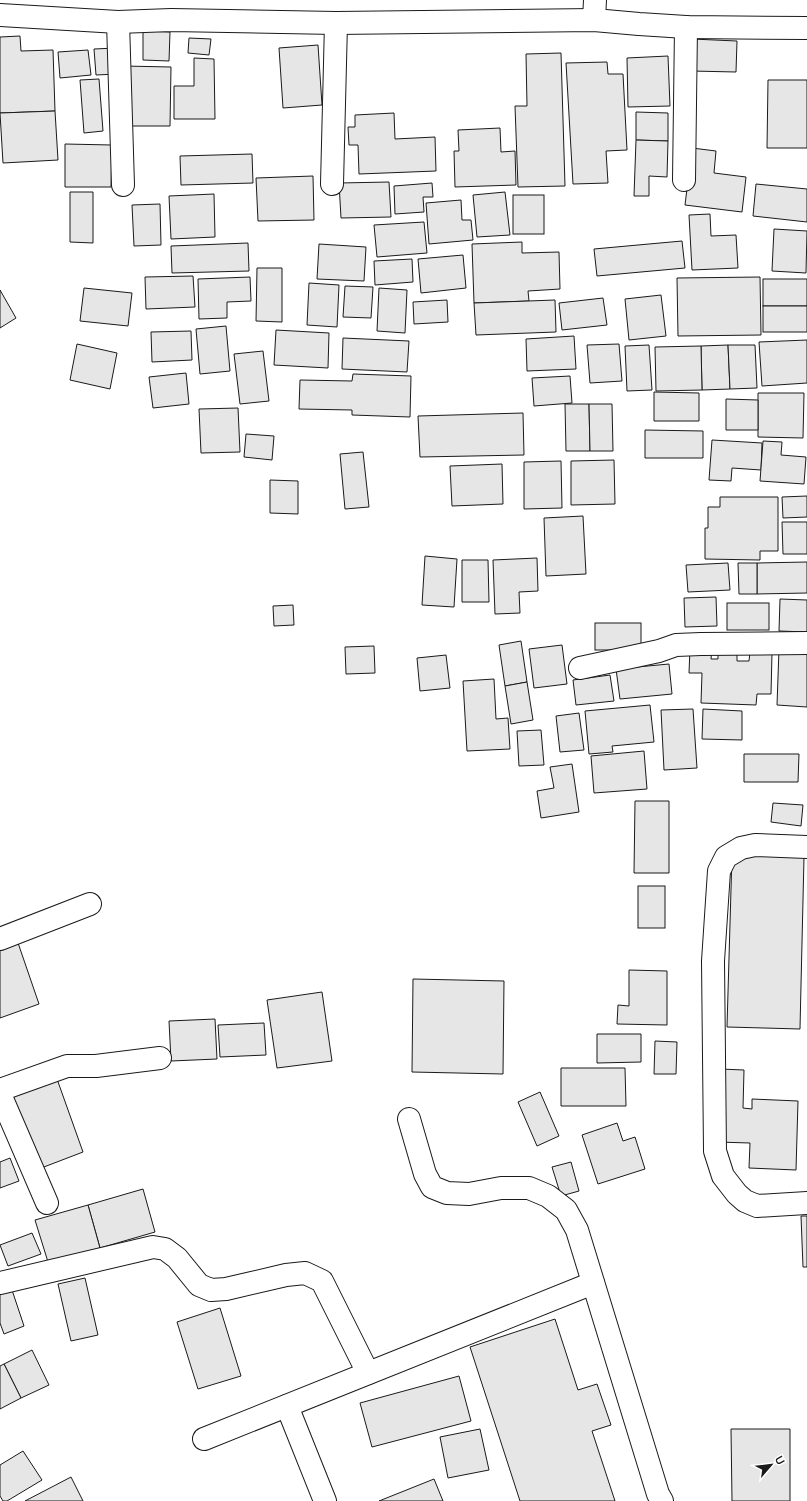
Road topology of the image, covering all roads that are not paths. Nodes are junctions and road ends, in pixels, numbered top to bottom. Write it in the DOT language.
graph roads {
  1 [pos="595,10"];
  2 [pos="0,15"];
  3 [pos="118,22"];
  4 [pos="336,23"];
  5 [pos="686,26"];
  6 [pos="807,28"];
  7 [pos="684,180"];
  8 [pos="332,184"];
  9 [pos="123,185"];
  10 [pos="807,643"];
  11 [pos="580,668"];
  12 [pos="807,847"];
  13 [pos="90,904"];
  14 [pos="0,939"];
  15 [pos="160,1058"];
  16 [pos="0,1090"];
  17 [pos="0,1094"];
  18 [pos="409,1119"];
  19 [pos="48,1203"];
  20 [pos="807,1203"];
  21 [pos="0,1283"];
  22 [pos="593,1283"];
  23 [pos="368,1373"];
  24 [pos="287,1406"];
  25 [pos="204,1439"];
  26 [pos="325,1501"];
  27 [pos="662,1501"];
  1 -- 4 [label="street"];
  1 -- 5 [label="street"];
  2 -- 3 [label="street"];
  3 -- 4 [label="street"];
  3 -- 9 [label="street"];
  4 -- 8 [label="street"];
  5 -- 6 [label="street"];
  5 -- 7 [label="street"];
  10 -- 11 [label="street"];
  12 -- 20 [label="street"];
  13 -- 14 [label="street"];
  15 -- 16 [label="street"];
  17 -- 19 [label="street"];
  18 -- 22 [label="street"];
  21 -- 23 [label="street"];
  22 -- 23 [label="street"];
  22 -- 27 [label="street"];
  23 -- 24 [label="street"];
  24 -- 25 [label="street"];
  24 -- 26 [label="street"];
}
